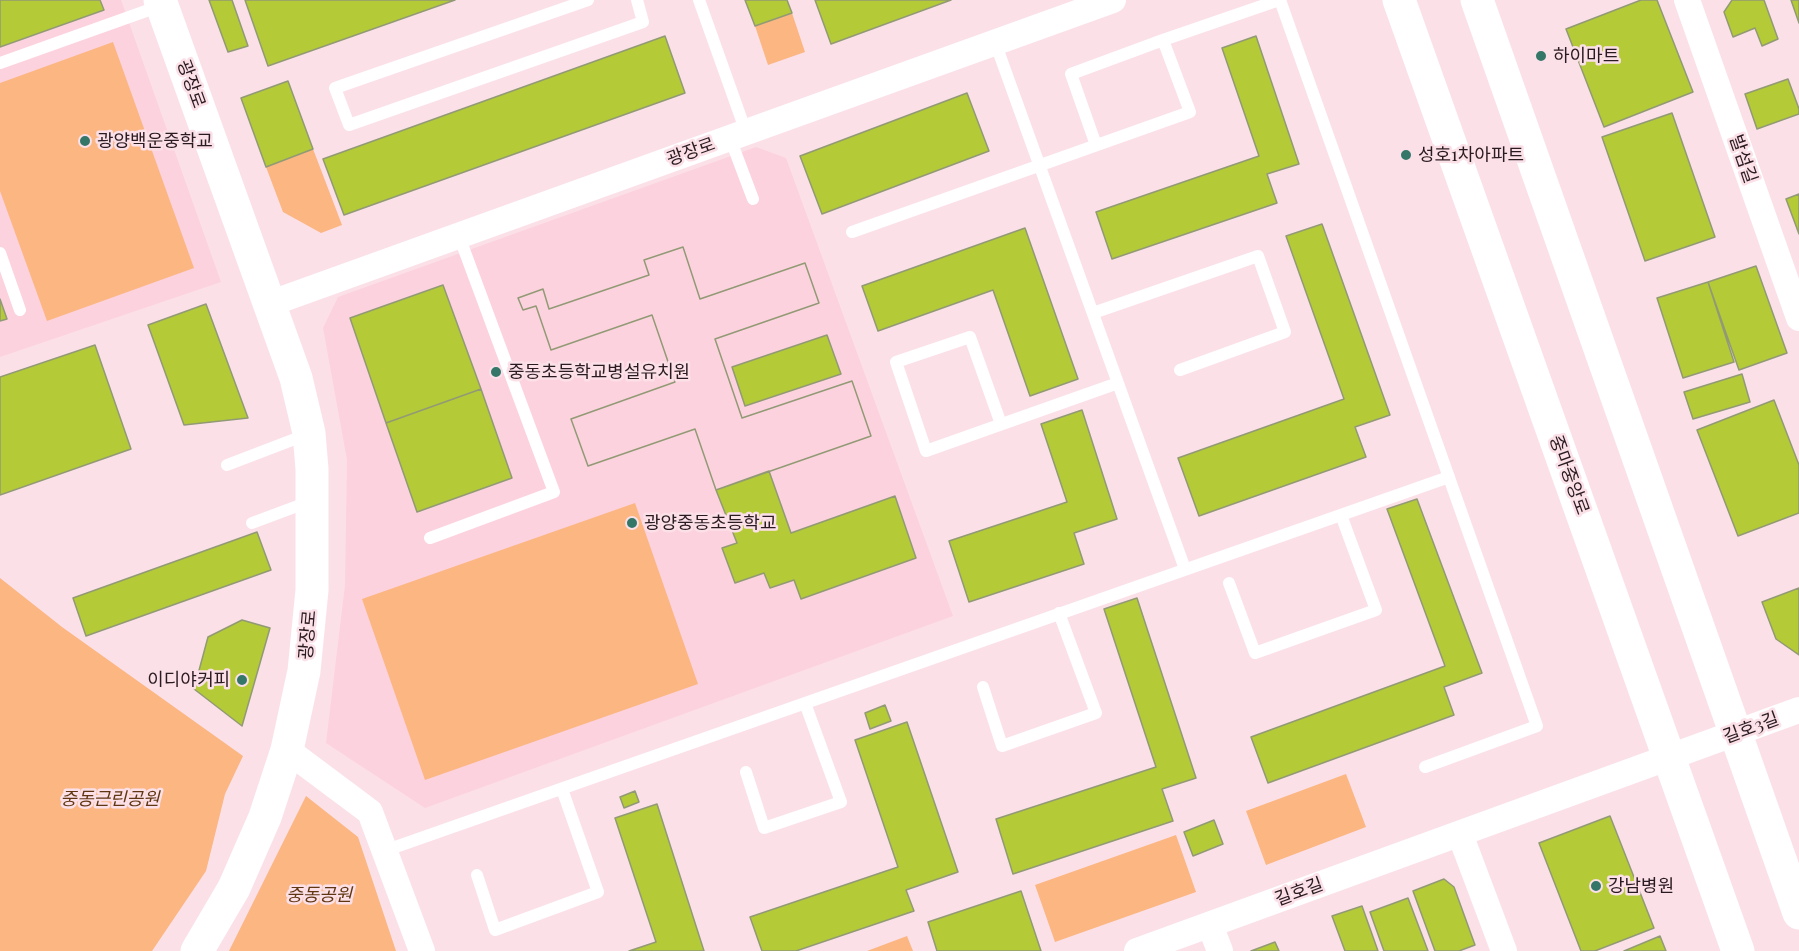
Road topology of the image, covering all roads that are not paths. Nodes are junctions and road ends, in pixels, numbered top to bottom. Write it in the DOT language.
graph roads {
  1 [pos="588,0"];
  2 [pos="636,0"];
  3 [pos="699,0"];
  4 [pos="1113,0"];
  5 [pos="1279,0"];
  6 [pos="1399,0"];
  7 [pos="1477,0"];
  8 [pos="1687,0"];
  9 [pos="161,2"];
  10 [pos="1163,40"];
  11 [pos="995,42"];
  12 [pos="0,63"];
  13 [pos="738,135"];
  14 [pos="1096,145"];
  15 [pos="1039,165"];
  16 [pos="753,199"];
  17 [pos="852,232"];
  18 [pos="459,236"];
  19 [pos="0,253"];
  20 [pos="269,304"];
  21 [pos="20,310"];
  22 [pos="1093,313"];
  23 [pos="1799,318"];
  24 [pos="1180,370"];
  25 [pos="1118,383"];
  26 [pos="1001,424"];
  27 [pos="309,433"];
  28 [pos="227,465"];
  29 [pos="1449,477"];
  30 [pos="312,501"];
  31 [pos="1341,515"];
  32 [pos="252,523"];
  33 [pos="430,538"];
  34 [pos="1185,569"];
  35 [pos="1229,583"];
  36 [pos="1059,613"];
  37 [pos="983,687"];
  38 [pos="805,703"];
  39 [pos="1799,710"];
  40 [pos="1736,733"];
  41 [pos="1704,745"];
  42 [pos="287,750"];
  43 [pos="1670,757"];
  44 [pos="1425,767"];
  45 [pos="746,772"];
  46 [pos="561,789"];
  47 [pos="1460,834"];
  48 [pos="384,851"];
  49 [pos="477,875"];
  50 [pos="1799,913"];
  51 [pos="1210,925"];
  52 [pos="197,951"];
  53 [pos="422,951"];
  54 [pos="1137,951"];
  55 [pos="1220,951"];
  56 [pos="1504,951"];
  57 [pos="1738,951"];
  1 -- 2 [label="lane"];
  3 -- 13 [label="lane"];
  4 -- 11 [label="street, 광장로"];
  5 -- 10 [label="lane"];
  5 -- 29 [label="lane"];
  6 -- 43 [label="main road, 중마중앙로"];
  7 -- 40 [label="main road"];
  8 -- 23 [label="street, 발섬길"];
  9 -- 12 [label="lane"];
  9 -- 20 [label="main road, 광장로"];
  10 -- 14 [label="lane"];
  10 -- 14 [label="lane"];
  11 -- 13 [label="street, 광장로"];
  11 -- 15 [label="lane"];
  13 -- 16 [label="lane"];
  13 -- 18 [label="street, 광장로"];
  14 -- 15 [label="lane"];
  15 -- 17 [label="lane"];
  15 -- 22 [label="lane"];
  18 -- 20 [label="street, 광장로"];
  18 -- 33 [label="lane"];
  19 -- 21 [label="lane"];
  20 -- 27 [label="main road, 광장로"];
  22 -- 24 [label="lane"];
  22 -- 25 [label="lane"];
  25 -- 26 [label="lane"];
  25 -- 34 [label="lane"];
  26 -- 26 [label="lane"];
  27 -- 28 [label="lane"];
  27 -- 30 [label="main road, 광장로"];
  29 -- 31 [label="lane"];
  29 -- 44 [label="lane"];
  30 -- 32 [label="lane"];
  30 -- 42 [label="main road, 광장로"];
  31 -- 34 [label="lane"];
  31 -- 35 [label="lane"];
  34 -- 36 [label="lane"];
  36 -- 37 [label="lane"];
  36 -- 38 [label="lane"];
  38 -- 45 [label="lane"];
  38 -- 46 [label="lane"];
  39 -- 40 [label="street, 길호3길"];
  40 -- 41 [label="street, 길호3길"];
  40 -- 50 [label="main road"];
  41 -- 43 [label="street, 길호길"];
  42 -- 48 [label="street"];
  42 -- 52 [label="main road, 광장로"];
  43 -- 47 [label="street, 길호길"];
  43 -- 57 [label="main road, 중마중앙로"];
  46 -- 48 [label="lane"];
  46 -- 49 [label="lane"];
  47 -- 51 [label="street, 길호길"];
  47 -- 56 [label="street"];
  48 -- 53 [label="street"];
  51 -- 54 [label="street, 길호길"];
  51 -- 55 [label="street"];
}
